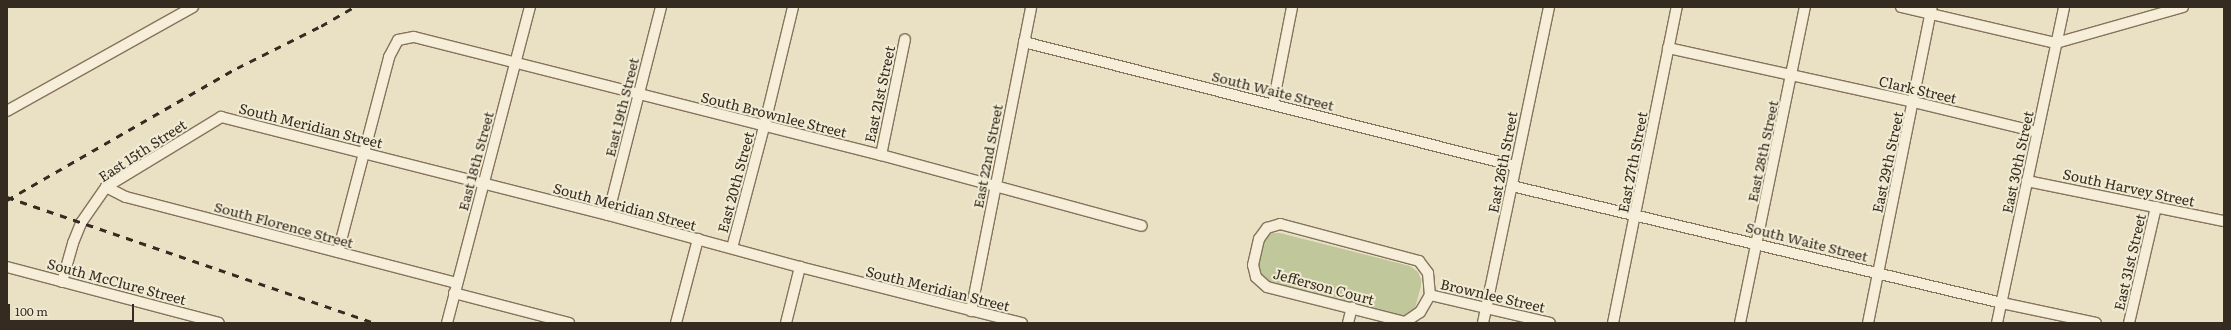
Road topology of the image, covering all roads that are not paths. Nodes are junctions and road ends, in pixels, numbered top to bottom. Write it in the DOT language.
graph roads {
  1 [pos="192,7"];
  2 [pos="530,7"];
  3 [pos="661,7"];
  4 [pos="793,7"];
  5 [pos="1031,7"];
  6 [pos="1292,7"];
  7 [pos="1549,7"];
  8 [pos="1677,7"];
  9 [pos="1805,7"];
  10 [pos="1901,7"];
  11 [pos="2064,7"];
  12 [pos="2183,7"];
  13 [pos="1931,11"];
  14 [pos="905,39"];
  15 [pos="1024,42"];
  16 [pos="2056,43"];
  17 [pos="1668,48"];
  18 [pos="516,62"];
  19 [pos="1792,74"];
  20 [pos="638,93"];
  21 [pos="1914,102"];
  22 [pos="1273,104"];
  23 [pos="7,111"];
  24 [pos="221,117"];
  25 [pos="764,127"];
  26 [pos="2037,132"];
  27 [pos="364,153"];
  28 [pos="881,155"];
  29 [pos="1515,166"];
  30 [pos="2027,181"];
  31 [pos="484,185"];
  32 [pos="995,186"];
  33 [pos="1512,186"];
  34 [pos="106,187"];
  35 [pos="2156,207"];
  36 [pos="608,215"];
  37 [pos="1636,217"];
  38 [pos="2224,221"];
  39 [pos="1142,226"];
  40 [pos="698,239"];
  41 [pos="1757,243"];
  42 [pos="732,248"];
  43 [pos="338,252"];
  44 [pos="7,267"];
  45 [pos="800,267"];
  46 [pos="1878,273"];
  47 [pos="62,282"];
  48 [pos="455,288"];
  49 [pos="1430,295"];
  50 [pos="2002,303"];
  51 [pos="1352,307"];
  52 [pos="1485,309"];
  53 [pos="971,311"];
  54 [pos="184,318"];
  55 [pos="219,323"];
  56 [pos="447,323"];
  57 [pos="569,323"];
  58 [pos="676,323"];
  59 [pos="786,323"];
  60 [pos="1022,323"];
  61 [pos="1348,323"];
  62 [pos="1483,323"];
  63 [pos="1550,323"];
  64 [pos="1613,323"];
  65 [pos="1740,323"];
  66 [pos="1868,323"];
  67 [pos="1997,323"];
  68 [pos="2096,323"];
  69 [pos="2129,323"];
  1 -- 23 [label="street"];
  2 -- 18 [label="street, East 18th Street"];
  3 -- 20 [label="street, East 19th Street"];
  4 -- 25 [label="street, East 20th Street"];
  5 -- 15 [label="street, East 22nd Street"];
  6 -- 22 [label="street"];
  7 -- 29 [label="street, East 26th Street"];
  8 -- 17 [label="street, East 27th Street"];
  9 -- 19 [label="street, East 28th Street"];
  10 -- 13 [label="street"];
  11 -- 16 [label="street, East 30th Street"];
  12 -- 16 [label="street"];
  13 -- 16 [label="street"];
  13 -- 21 [label="street, East 29th Street"];
  14 -- 28 [label="street, East 21st Street"];
  15 -- 22 [label="street, South Waite Street"];
  15 -- 32 [label="street, East 22nd Street"];
  16 -- 26 [label="street, East 30th Street"];
  17 -- 19 [label="street, Clark Street"];
  17 -- 37 [label="street, East 27th Street"];
  18 -- 20 [label="street, South Brownlee Street"];
  18 -- 27 [label="street, South Brownlee Street"];
  18 -- 31 [label="street, East 18th Street"];
  19 -- 21 [label="street, Clark Street"];
  19 -- 41 [label="street, East 28th Street"];
  20 -- 25 [label="street, South Brownlee Street"];
  20 -- 36 [label="street, East 19th Street"];
  21 -- 26 [label="street, Clark Street"];
  21 -- 46 [label="street, East 29th Street"];
  22 -- 29 [label="street, South Waite Street"];
  24 -- 27 [label="street, South Meridian Street"];
  24 -- 34 [label="street, East 15th Street"];
  25 -- 28 [label="street, South Brownlee Street"];
  25 -- 42 [label="street, East 20th Street"];
  26 -- 30 [label="street, East 30th Street"];
  27 -- 31 [label="street, South Meridian Street"];
  27 -- 43 [label="street"];
  28 -- 32 [label="street, South Brownlee Street"];
  29 -- 33 [label="street, East 26th Street"];
  30 -- 35 [label="street, South Harvey Street"];
  30 -- 50 [label="street, East 30th Street"];
  31 -- 36 [label="street, South Meridian Street"];
  31 -- 48 [label="street, East 18th Street"];
  32 -- 39 [label="street, South Brownlee Street"];
  32 -- 53 [label="street, East 22nd Street"];
  33 -- 37 [label="street, South Waite Street"];
  33 -- 52 [label="street, East 26th Street"];
  34 -- 43 [label="street, South Florence Street"];
  34 -- 47 [label="street, East 15th Street"];
  35 -- 38 [label="street, South Harvey Street"];
  35 -- 69 [label="street, East 31st Street"];
  36 -- 40 [label="street, South Meridian Street"];
  37 -- 41 [label="street, South Waite Street"];
  37 -- 64 [label="street, East 27th Street"];
  40 -- 42 [label="street, South Meridian Street"];
  40 -- 58 [label="street, East 20th Street"];
  41 -- 46 [label="street, South Waite Street"];
  41 -- 65 [label="street, East 28th Street"];
  42 -- 45 [label="street, South Meridian Street"];
  43 -- 48 [label="street, South Florence Street"];
  44 -- 47 [label="street, South McClure Street"];
  45 -- 53 [label="street, South Meridian Street"];
  45 -- 59 [label="street"];
  46 -- 50 [label="street, South Waite Street"];
  46 -- 66 [label="street, East 29th Street"];
  47 -- 54 [label="street, South McClure Street"];
  48 -- 56 [label="street, East 18th Street"];
  48 -- 57 [label="street, South Florence Street"];
  49 -- 51 [label="street, Jefferson Court"];
  49 -- 51 [label="street, Jefferson Court"];
  49 -- 52 [label="street, Brownlee Street"];
  50 -- 67 [label="street, East 30th Street"];
  50 -- 68 [label="street, South Waite Street"];
  51 -- 61 [label="street"];
  52 -- 62 [label="street, East 26th Street"];
  52 -- 63 [label="street, Brownlee Street"];
  53 -- 60 [label="street, South Meridian Street"];
  54 -- 55 [label="street, South McClure Street"];
}
